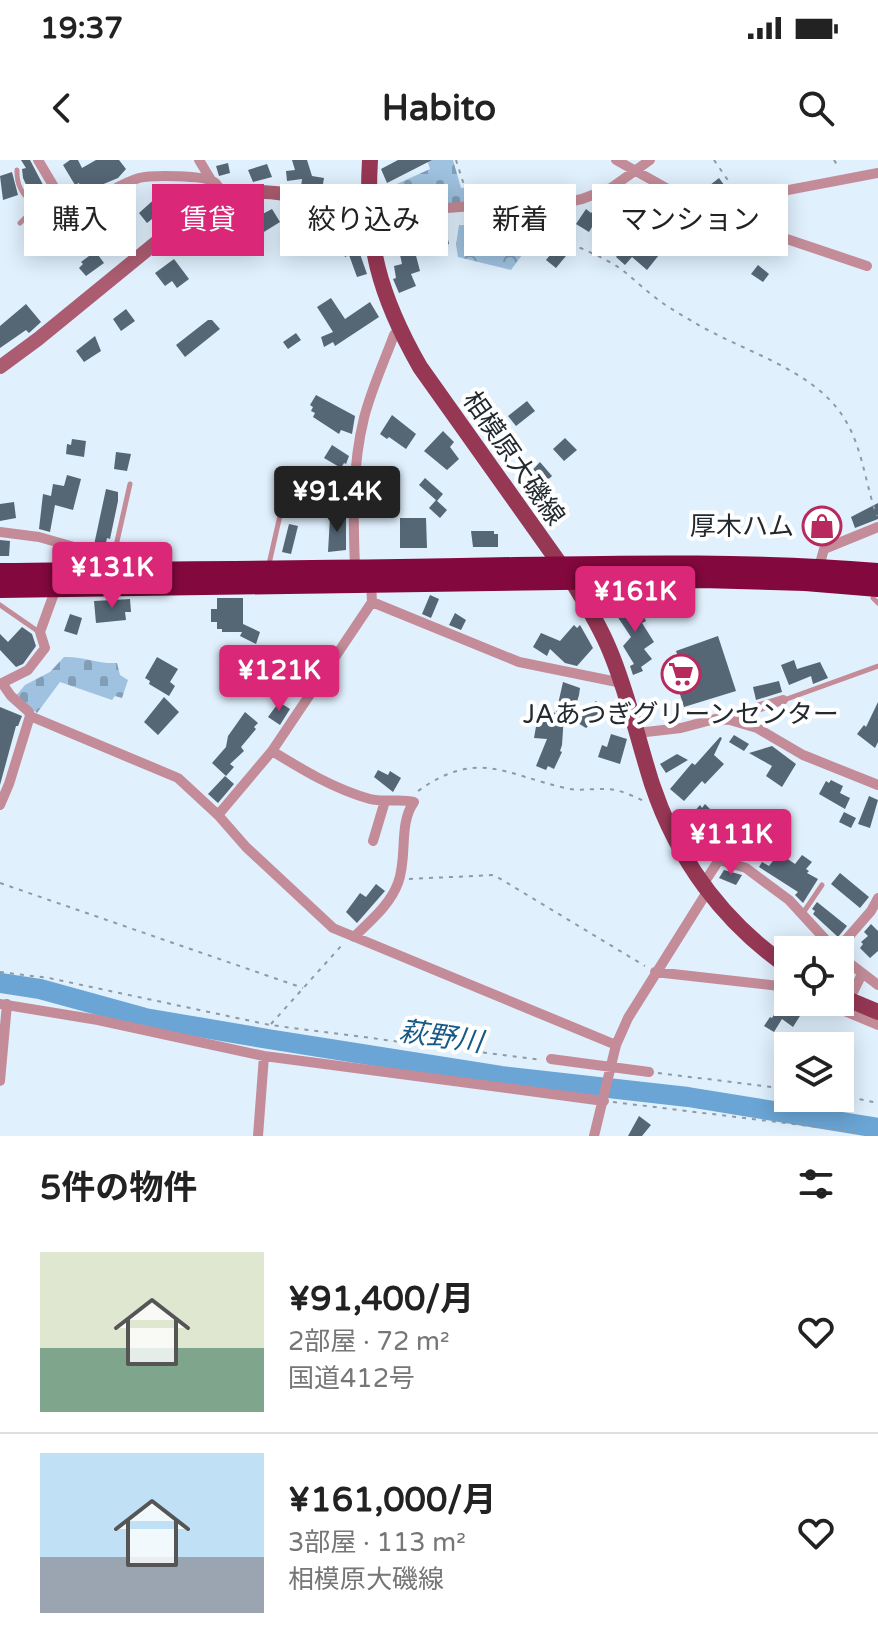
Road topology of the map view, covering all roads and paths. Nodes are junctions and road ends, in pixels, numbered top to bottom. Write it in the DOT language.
graph roads {
  1 [pos="38,160"];
  2 [pos="199,160"];
  3 [pos="370,160"];
  4 [pos="456,160"];
  5 [pos="616,160"];
  6 [pos="650,160"];
  7 [pos="714,160"];
  8 [pos="17,170"];
  9 [pos="636,170"];
  10 [pos="878,173"];
  11 [pos="211,180"];
  12 [pos="52,184"];
  13 [pos="127,184"];
  14 [pos="216,184"];
  15 [pos="368,184"];
  16 [pos="661,184"];
  17 [pos="727,184"];
  18 [pos="464,185"];
  19 [pos="24,192"];
  20 [pos="788,192"];
  21 [pos="576,200"];
  22 [pos="24,218"];
  23 [pos="20,223"];
  24 [pos="788,239"];
  25 [pos="576,245"];
  26 [pos="152,246"];
  27 [pos="376,256"];
  28 [pos="867,266"];
  29 [pos="399,329"];
  30 [pos="0,367"];
  31 [pos="130,484"];
  32 [pos="281,511"];
  33 [pos="878,520"];
  34 [pos="878,527"];
  35 [pos="0,532"];
  36 [pos="559,564"];
  37 [pos="355,567"];
  38 [pos="819,567"];
  39 [pos="268,569"];
  40 [pos="0,572"];
  41 [pos="88,572"];
  42 [pos="110,573"];
  43 [pos="572,581"];
  44 [pos="56,588"];
  45 [pos="877,588"];
  46 [pos="0,589"];
  47 [pos="372,592"];
  48 [pos="0,605"];
  49 [pos="40,632"];
  50 [pos="878,666"];
  51 [pos="1,683"];
  52 [pos="622,683"];
  53 [pos="783,700"];
  54 [pos="30,716"];
  55 [pos="730,720"];
  56 [pos="637,733"];
  57 [pos="272,751"];
  58 [pos="878,785"];
  59 [pos="409,800"];
  60 [pos="385,801"];
  61 [pos="660,804"];
  62 [pos="0,805"];
  63 [pos="218,815"];
  64 [pos="373,841"];
  65 [pos="400,879"];
  66 [pos="0,883"];
  67 [pos="822,885"];
  68 [pos="705,889"];
  69 [pos="878,898"];
  70 [pos="803,913"];
  71 [pos="352,936"];
  72 [pos="824,936"];
  73 [pos="849,936"];
  74 [pos="774,956"];
  75 [pos="854,967"];
  76 [pos="0,972"];
  77 [pos="655,972"];
  78 [pos="862,974"];
  79 [pos="774,985"];
  80 [pos="878,985"];
  81 [pos="854,987"];
  82 [pos="303,988"];
  83 [pos="3,1004"];
  84 [pos="854,1006"];
  85 [pos="854,1009"];
  86 [pos="878,1012"];
  87 [pos="270,1025"];
  88 [pos="878,1025"];
  89 [pos="616,1045"];
  90 [pos="264,1056"];
  91 [pos="551,1059"];
  92 [pos="612,1069"];
  93 [pos="649,1072"];
  94 [pos="0,1081"];
  95 [pos="774,1087"];
  96 [pos="604,1098"];
  97 [pos="854,1098"];
  98 [pos="878,1103"];
  99 [pos="258,1136"];
  100 [pos="594,1136"];
  101 [pos="860,1136"];
  1 -- 12 [label="street"];
  2 -- 11 [label="street"];
  3 -- 15 [label="main road, 相模原大磯線"];
  4 -- 18 [label="path"];
  5 -- 9 [label="street"];
  6 -- 9 [label="street"];
  7 -- 17 [label="path"];
  8 -- 19 [label="lane"];
  9 -- 16 [label="street"];
  9 -- 21 [label="street"];
  10 -- 20 [label="street"];
  11 -- 13 [label="street"];
  11 -- 14 [label="street"];
  22 -- 23 [label="lane"];
  24 -- 28 [label="street"];
  25 -- 33 [label="path"];
  26 -- 30 [label="street"];
  27 -- 29 [label="main road, 相模原大磯線"];
  29 -- 36 [label="main road, 相模原大磯線"];
  29 -- 37 [label="street"];
  31 -- 42 [label="lane"];
  32 -- 39 [label="lane"];
  34 -- 38 [label="street"];
  35 -- 41 [label="street"];
  36 -- 37 [label="highway"];
  36 -- 38 [label="highway"];
  36 -- 43 [label="main road, 相模原大磯線"];
  37 -- 39 [label="highway"];
  38 -- 45 [label="highway"];
  39 -- 42 [label="highway"];
  40 -- 41 [label="highway"];
  41 -- 42 [label="highway"];
  43 -- 45 [label="highway"];
  43 -- 47 [label="highway"];
  43 -- 52 [label="main road, 相模原大磯線"];
  44 -- 46 [label="highway"];
  44 -- 47 [label="highway"];
  44 -- 49 [label="street"];
  47 -- 52 [label="street"];
  47 -- 57 [label="street"];
  48 -- 49 [label="lane"];
  49 -- 51 [label="street"];
  50 -- 53 [label="lane"];
  51 -- 54 [label="street"];
  52 -- 56 [label="main road, 相模原大磯線"];
  53 -- 55 [label="street"];
  54 -- 62 [label="street"];
  54 -- 63 [label="street"];
  55 -- 56 [label="street"];
  55 -- 58 [label="street"];
  56 -- 61 [label="main road, 相模原大磯線"];
  57 -- 60 [label="street"];
  57 -- 63 [label="street"];
  59 -- 60 [label="street"];
  59 -- 61 [label="path"];
  59 -- 65 [label="street"];
  60 -- 64 [label="street"];
  61 -- 68 [label="main road, 相模原大磯線"];
  63 -- 71 [label="street"];
  65 -- 71 [label="street"];
  65 -- 77 [label="path"];
  66 -- 82 [label="path"];
  67 -- 70 [label="lane"];
  68 -- 70 [label="street"];
  68 -- 74 [label="main road, 相模原大磯線"];
  68 -- 77 [label="street"];
  69 -- 73 [label="street"];
  70 -- 72 [label="street"];
  71 -- 82 [label="path"];
  71 -- 89 [label="street"];
  75 -- 78 [label="street"];
  76 -- 87 [label="path"];
  77 -- 79 [label="street"];
  77 -- 89 [label="street"];
  78 -- 80 [label="street"];
  78 -- 81 [label="street"];
  82 -- 87 [label="path"];
  83 -- 90 [label="street"];
  83 -- 94 [label="street"];
  84 -- 86 [label="main road"];
  85 -- 88 [label="street"];
  87 -- 91 [label="path"];
  89 -- 92 [label="street"];
  90 -- 96 [label="street"];
  90 -- 99 [label="street"];
  91 -- 92 [label="street"];
  92 -- 93 [label="street"];
  92 -- 96 [label="street"];
  93 -- 95 [label="path"];
  96 -- 100 [label="street"];
  96 -- 101 [label="path"];
  97 -- 98 [label="path"];
}
